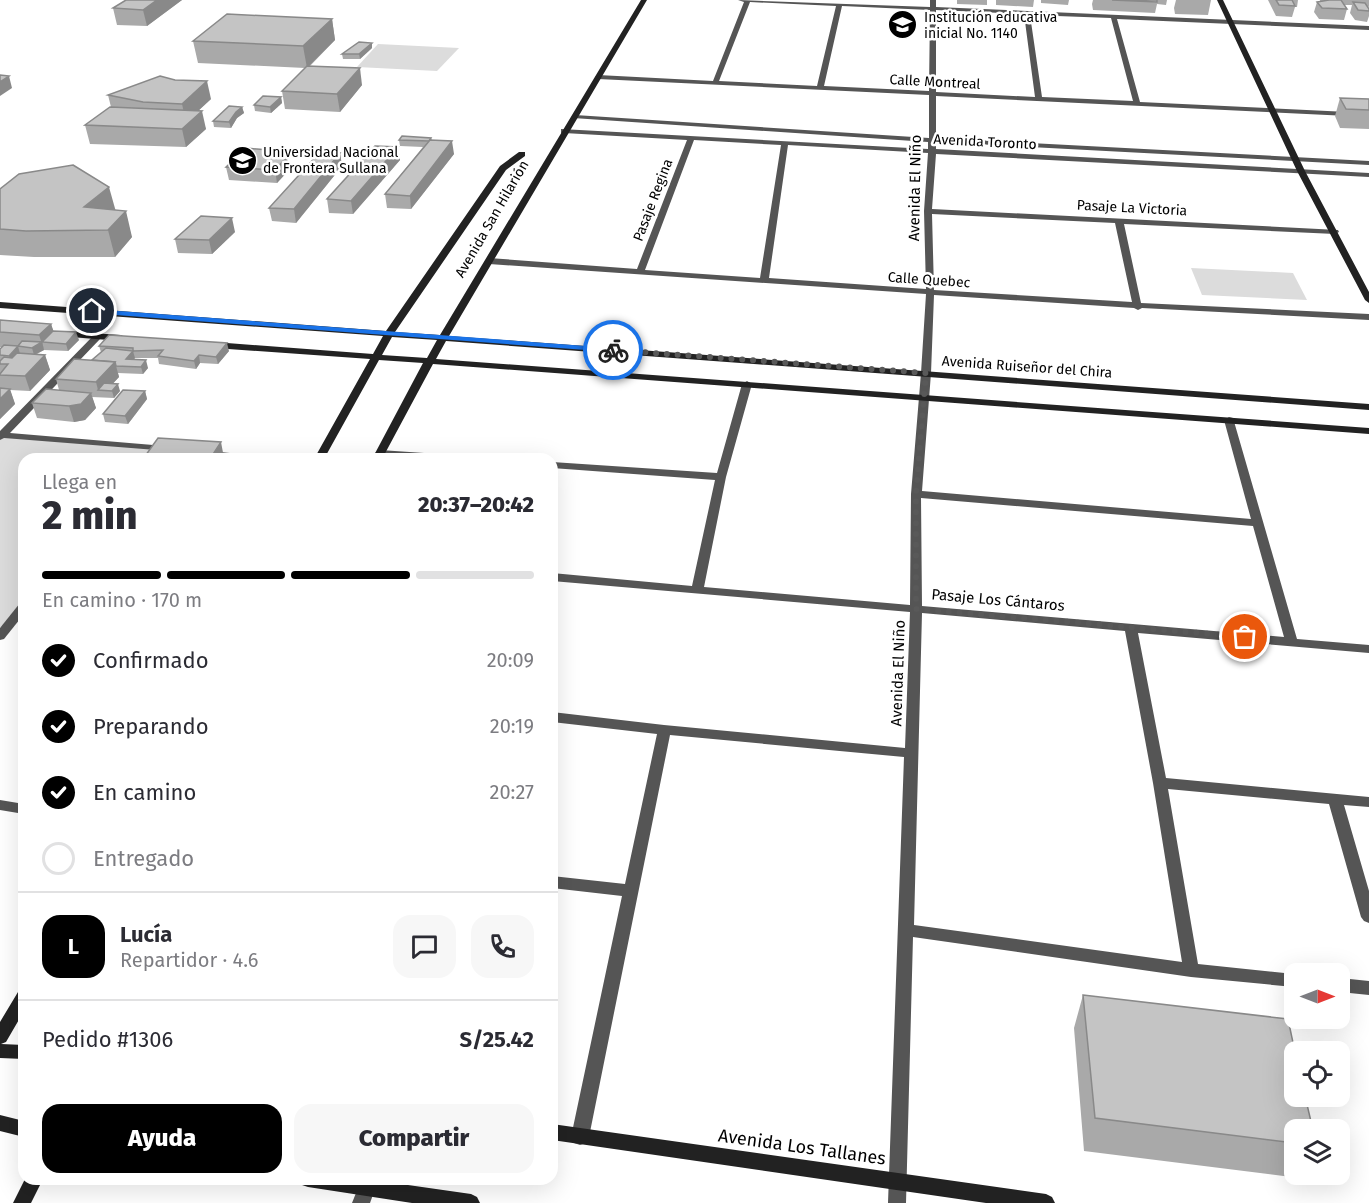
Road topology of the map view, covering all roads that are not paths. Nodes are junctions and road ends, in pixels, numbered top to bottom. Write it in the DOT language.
graph roads {
  1 [pos="644,0"];
  2 [pos="741,0"];
  3 [pos="748,0"];
  4 [pos="1220,0"];
  5 [pos="839,5"];
  6 [pos="933,5"];
  7 [pos="1027,13"];
  8 [pos="1113,16"];
  9 [pos="1231,21"];
  10 [pos="1369,28"];
  11 [pos="598,77"];
  12 [pos="715,83"];
  13 [pos="820,88"];
  14 [pos="931,94"];
  15 [pos="1039,100"];
  16 [pos="1137,104"];
  17 [pos="1272,110"];
  18 [pos="1369,115"];
  19 [pos="575,117"];
  20 [pos="564,132"];
  21 [pos="691,138"];
  22 [pos="932,140"];
  23 [pos="786,144"];
  24 [pos="932,153"];
  25 [pos="522,154"];
  26 [pos="1297,159"];
  27 [pos="1369,163"];
  28 [pos="1301,171"];
  29 [pos="1369,175"];
  30 [pos="928,211"];
  31 [pos="1119,221"];
  32 [pos="1335,232"];
  33 [pos="489,261"];
  34 [pos="639,272"];
  35 [pos="764,281"];
  36 [pos="930,293"];
  37 [pos="1369,300"];
  38 [pos="0,305"];
  39 [pos="1138,307"];
  40 [pos="1369,317"];
  41 [pos="390,332"];
  42 [pos="54,333"];
  43 [pos="97,337"];
  44 [pos="443,337"];
  45 [pos="132,339"];
  46 [pos="202,345"];
  47 [pos="376,358"];
  48 [pos="429,362"];
  49 [pos="926,373"];
  50 [pos="747,384"];
  51 [pos="924,397"];
  52 [pos="1369,407"];
  53 [pos="1229,420"];
  54 [pos="1369,431"];
  55 [pos="1,436"];
  56 [pos="153,448"];
  57 [pos="177,451"];
  58 [pos="149,453"];
  59 [pos="322,453"];
  60 [pos="381,453"];
  61 [pos="558,465"];
  62 [pos="721,477"];
  63 [pos="916,494"];
  64 [pos="1257,523"];
  65 [pos="558,578"];
  66 [pos="697,590"];
  67 [pos="916,609"];
  68 [pos="18,613"];
  69 [pos="1131,628"];
  70 [pos="2,630"];
  71 [pos="1291,641"];
  72 [pos="1369,649"];
  73 [pos="558,718"];
  74 [pos="664,730"];
  75 [pos="909,753"];
  76 [pos="1160,783"];
  77 [pos="1335,799"];
  78 [pos="1369,802"];
  79 [pos="0,805"];
  80 [pos="18,808"];
  81 [pos="558,883"];
  82 [pos="631,891"];
  83 [pos="1369,917"];
  84 [pos="906,930"];
  85 [pos="1191,970"];
  86 [pos="1284,980"];
  87 [pos="1350,986"];
  88 [pos="1369,988"];
  89 [pos="18,1007"];
  90 [pos="0,1037"];
  91 [pos="0,1051"];
  92 [pos="18,1052"];
  93 [pos="0,1123"];
  94 [pos="18,1128"];
  95 [pos="558,1133"];
  96 [pos="580,1137"];
  97 [pos="897,1182"];
  98 [pos="31,1185"];
  99 [pos="328,1185"];
  100 [pos="364,1196"];
  101 [pos="22,1203"];
  102 [pos="471,1203"];
  103 [pos="897,1203"];
  104 [pos="1046,1203"];
  1 -- 11 [label="street, Avenida San Hilarión"];
  2 -- 3 [label="street"];
  3 -- 5 [label="street"];
  3 -- 12 [label="street"];
  4 -- 9 [label="street"];
  5 -- 6 [label="street"];
  5 -- 13 [label="street"];
  6 -- 7 [label="street"];
  6 -- 14 [label="street, Avenida El Niño"];
  7 -- 8 [label="street"];
  7 -- 15 [label="street"];
  8 -- 9 [label="street"];
  8 -- 16 [label="street"];
  9 -- 10 [label="street"];
  9 -- 17 [label="street"];
  11 -- 12 [label="street, Calle Montreal"];
  11 -- 19 [label="street, Avenida San Hilarión"];
  12 -- 13 [label="street, Calle Montreal"];
  13 -- 14 [label="street, Calle Montreal"];
  14 -- 15 [label="street, Calle Montreal"];
  14 -- 22 [label="street, Avenida El Niño"];
  15 -- 16 [label="street, Calle Montreal"];
  16 -- 17 [label="street, Calle Montreal"];
  17 -- 18 [label="street, Calle Montreal"];
  17 -- 26 [label="street"];
  19 -- 20 [label="street, Avenida San Hilarión"];
  19 -- 22 [label="street, Avenida Toronto"];
  20 -- 21 [label="street, Avenida Toronto"];
  20 -- 33 [label="street, Avenida San Hilarión"];
  21 -- 23 [label="street, Avenida Toronto"];
  21 -- 34 [label="street, Pasaje Regina"];
  22 -- 24 [label="street, Avenida El Niño"];
  22 -- 26 [label="street, Avenida Toronto"];
  23 -- 24 [label="street, Avenida Toronto"];
  23 -- 35 [label="street"];
  24 -- 28 [label="street, Avenida Toronto"];
  24 -- 30 [label="street, Avenida El Niño"];
  25 -- 41 [label="street, Avenida San Hilarión"];
  26 -- 27 [label="street, Avenida Toronto"];
  26 -- 28 [label="street"];
  28 -- 29 [label="street, Avenida Toronto"];
  28 -- 32 [label="street"];
  30 -- 31 [label="street, Pasaje La Victoria"];
  30 -- 36 [label="street, Avenida El Niño"];
  31 -- 32 [label="street, Pasaje La Victoria"];
  31 -- 39 [label="street"];
  32 -- 37 [label="street"];
  33 -- 34 [label="street, Calle Quebec"];
  33 -- 44 [label="street, Avenida San Hilarión"];
  34 -- 35 [label="street, Calle Quebec"];
  35 -- 36 [label="street, Calle Quebec"];
  36 -- 39 [label="street, Calle Quebec"];
  36 -- 49 [label="street, Avenida El Niño"];
  38 -- 41 [label="street, Avenida Ruiseñor del Chira"];
  39 -- 40 [label="street, Calle Quebec"];
  41 -- 44 [label="street, Avenida Ruiseñor del Chira"];
  41 -- 47 [label="street, Avenida San Hilarión"];
  42 -- 43 [label="street"];
  43 -- 45 [label="street"];
  43 -- 55 [label="street"];
  44 -- 48 [label="street, Avenida San Hilarión"];
  44 -- 49 [label="street, Avenida Ruiseñor del Chira"];
  46 -- 47 [label="street"];
  47 -- 48 [label="street"];
  47 -- 59 [label="street, Avenida San Hilarión"];
  48 -- 50 [label="street"];
  48 -- 60 [label="street, Avenida San Hilarión"];
  49 -- 51 [label="street, Avenida El Niño"];
  49 -- 52 [label="street, Avenida Ruiseñor del Chira"];
  50 -- 51 [label="street"];
  50 -- 62 [label="street"];
  51 -- 53 [label="street"];
  51 -- 63 [label="street, Avenida El Niño"];
  53 -- 54 [label="street"];
  53 -- 64 [label="street"];
  55 -- 56 [label="street"];
  56 -- 57 [label="street"];
  56 -- 58 [label="street"];
  61 -- 62 [label="street"];
  62 -- 66 [label="street"];
  63 -- 64 [label="street"];
  63 -- 67 [label="street, Avenida El Niño"];
  64 -- 71 [label="street"];
  65 -- 66 [label="street, Pasaje Los Cántaros"];
  66 -- 67 [label="street, Pasaje Los Cántaros"];
  67 -- 69 [label="street, Pasaje Los Cántaros"];
  67 -- 75 [label="street, Avenida El Niño"];
  68 -- 70 [label="street"];
  69 -- 71 [label="street, Pasaje Los Cántaros"];
  69 -- 76 [label="street"];
  71 -- 72 [label="street, Pasaje Los Cántaros"];
  73 -- 74 [label="street"];
  74 -- 75 [label="street"];
  74 -- 82 [label="street"];
  75 -- 84 [label="street, Avenida El Niño"];
  76 -- 77 [label="street"];
  76 -- 85 [label="street"];
  77 -- 78 [label="street"];
  77 -- 83 [label="street"];
  79 -- 80 [label="street"];
  81 -- 82 [label="street"];
  82 -- 96 [label="street"];
  84 -- 85 [label="street"];
  84 -- 97 [label="street, Avenida El Niño"];
  85 -- 86 [label="street"];
  87 -- 88 [label="street"];
  89 -- 90 [label="street"];
  91 -- 92 [label="street"];
  93 -- 94 [label="street"];
  95 -- 96 [label="street, Avenida Los Tallanes"];
  96 -- 97 [label="street, Avenida Los Tallanes"];
  97 -- 103 [label="street, Avenida El Niño"];
  97 -- 104 [label="street, Avenida Los Tallanes"];
  98 -- 101 [label="street"];
  99 -- 100 [label="street"];
  100 -- 102 [label="street"];
}
